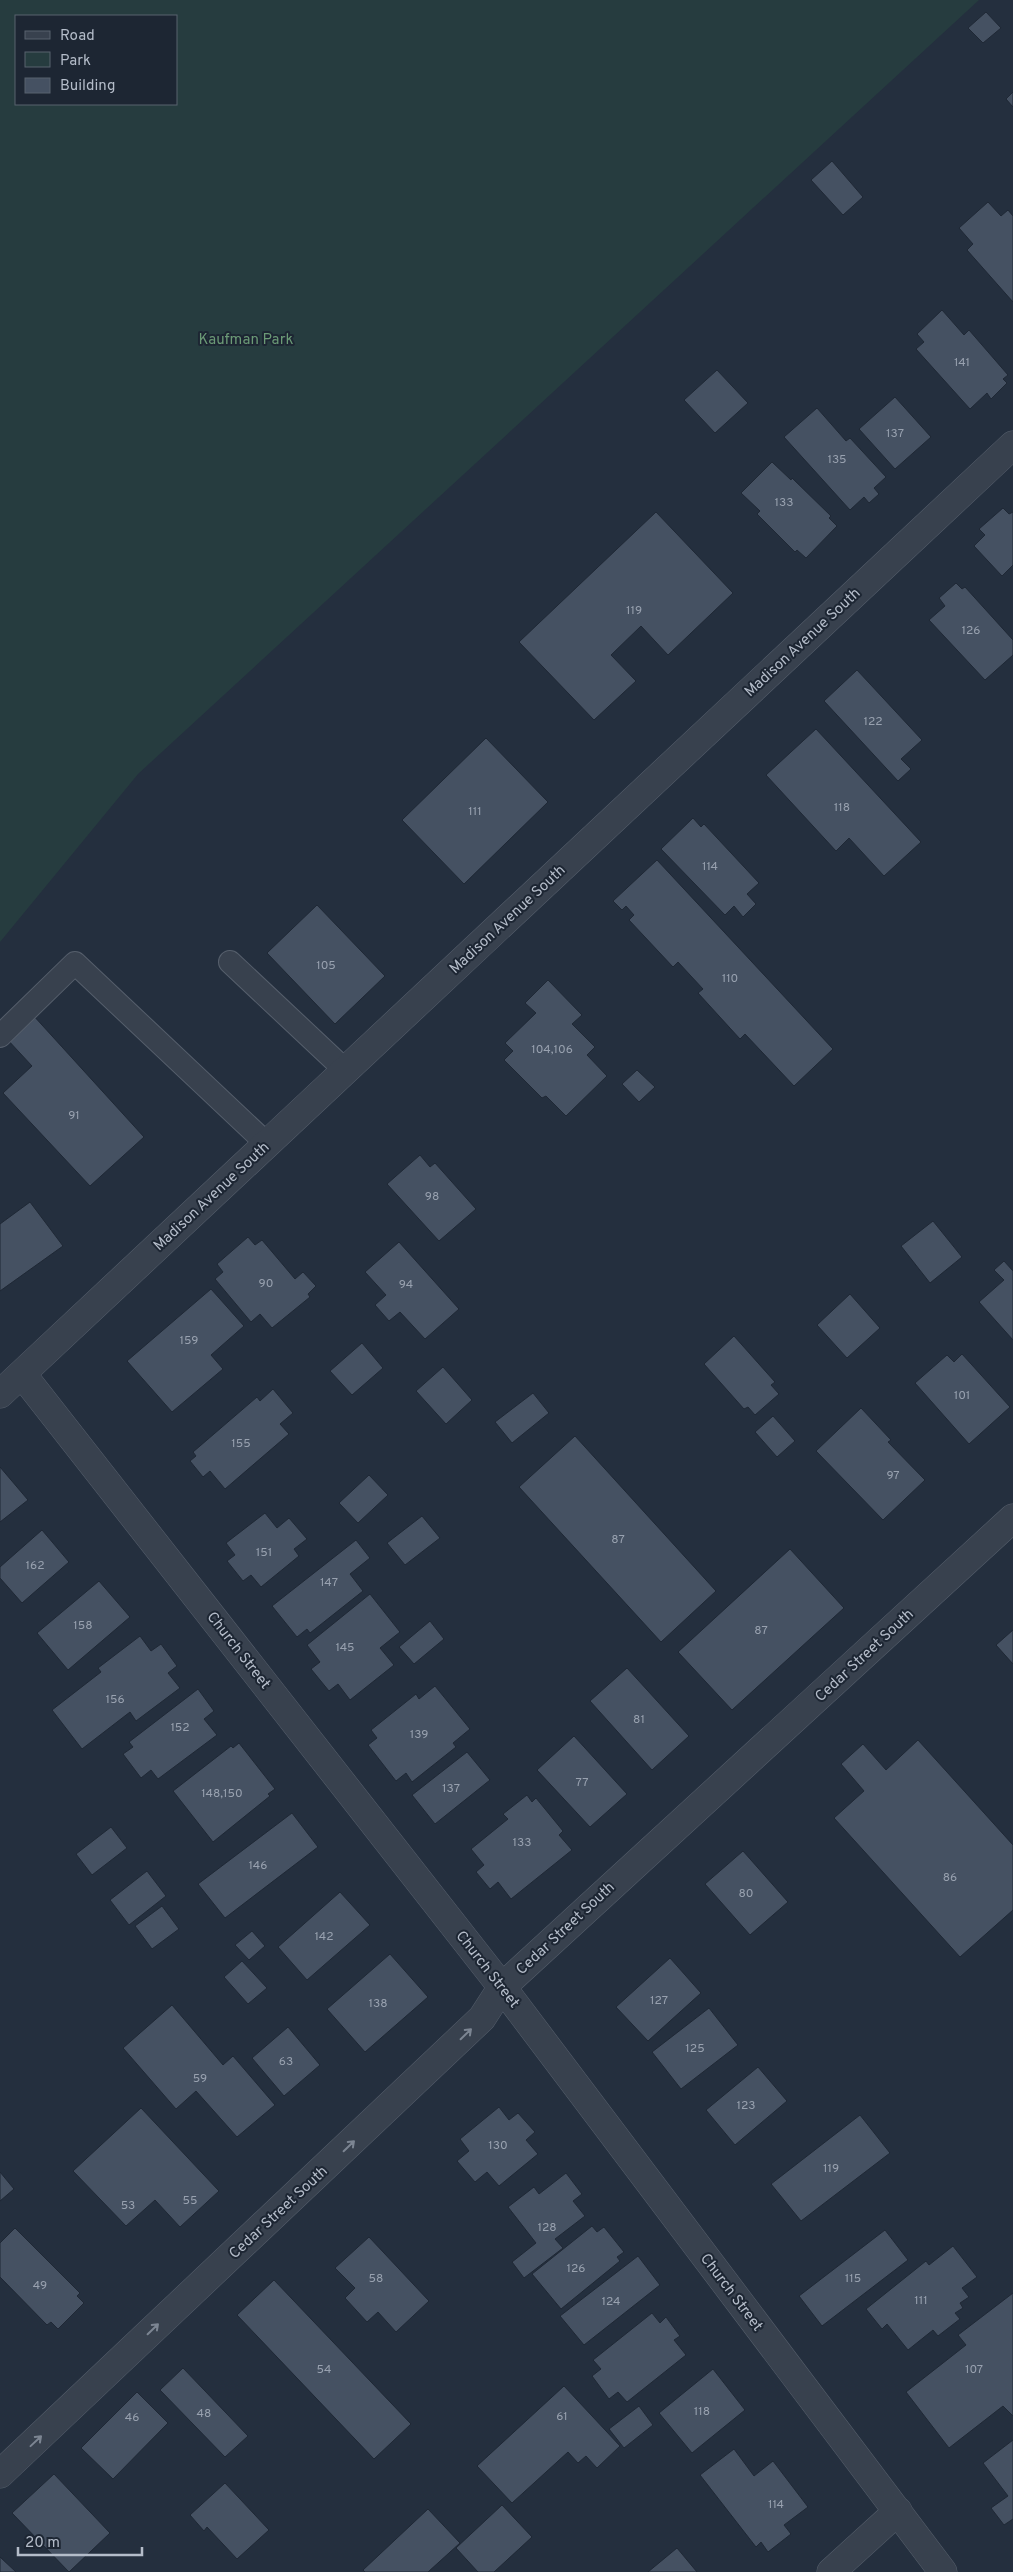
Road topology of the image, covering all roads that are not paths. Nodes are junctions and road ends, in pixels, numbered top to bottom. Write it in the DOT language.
graph roads {
  1 [pos="1013,445"];
  2 [pos="230,962"];
  3 [pos="0,1036"];
  4 [pos="345,1070"];
  5 [pos="267,1144"];
  6 [pos="22,1374"];
  7 [pos="0,1394"];
  8 [pos="1013,1518"];
  9 [pos="502,1986"];
  10 [pos="0,2474"];
  11 [pos="898,2511"];
  12 [pos="832,2572"];
  13 [pos="944,2572"];
  1 -- 4 [label="street, Madison Avenue South"];
  2 -- 4 [label="lane"];
  3 -- 5 [label="lane"];
  4 -- 5 [label="street, Madison Avenue South"];
  5 -- 6 [label="street, Madison Avenue South"];
  6 -- 7 [label="street, Madison Avenue South"];
  6 -- 9 [label="street, Church Street"];
  8 -- 9 [label="street, Cedar Street South"];
  10 -- 9 [label="street, Cedar Street South, one-way"];
  9 -- 11 [label="street, Church Street"];
  11 -- 12 [label="street"];
  11 -- 13 [label="street, Church Street"];
}
